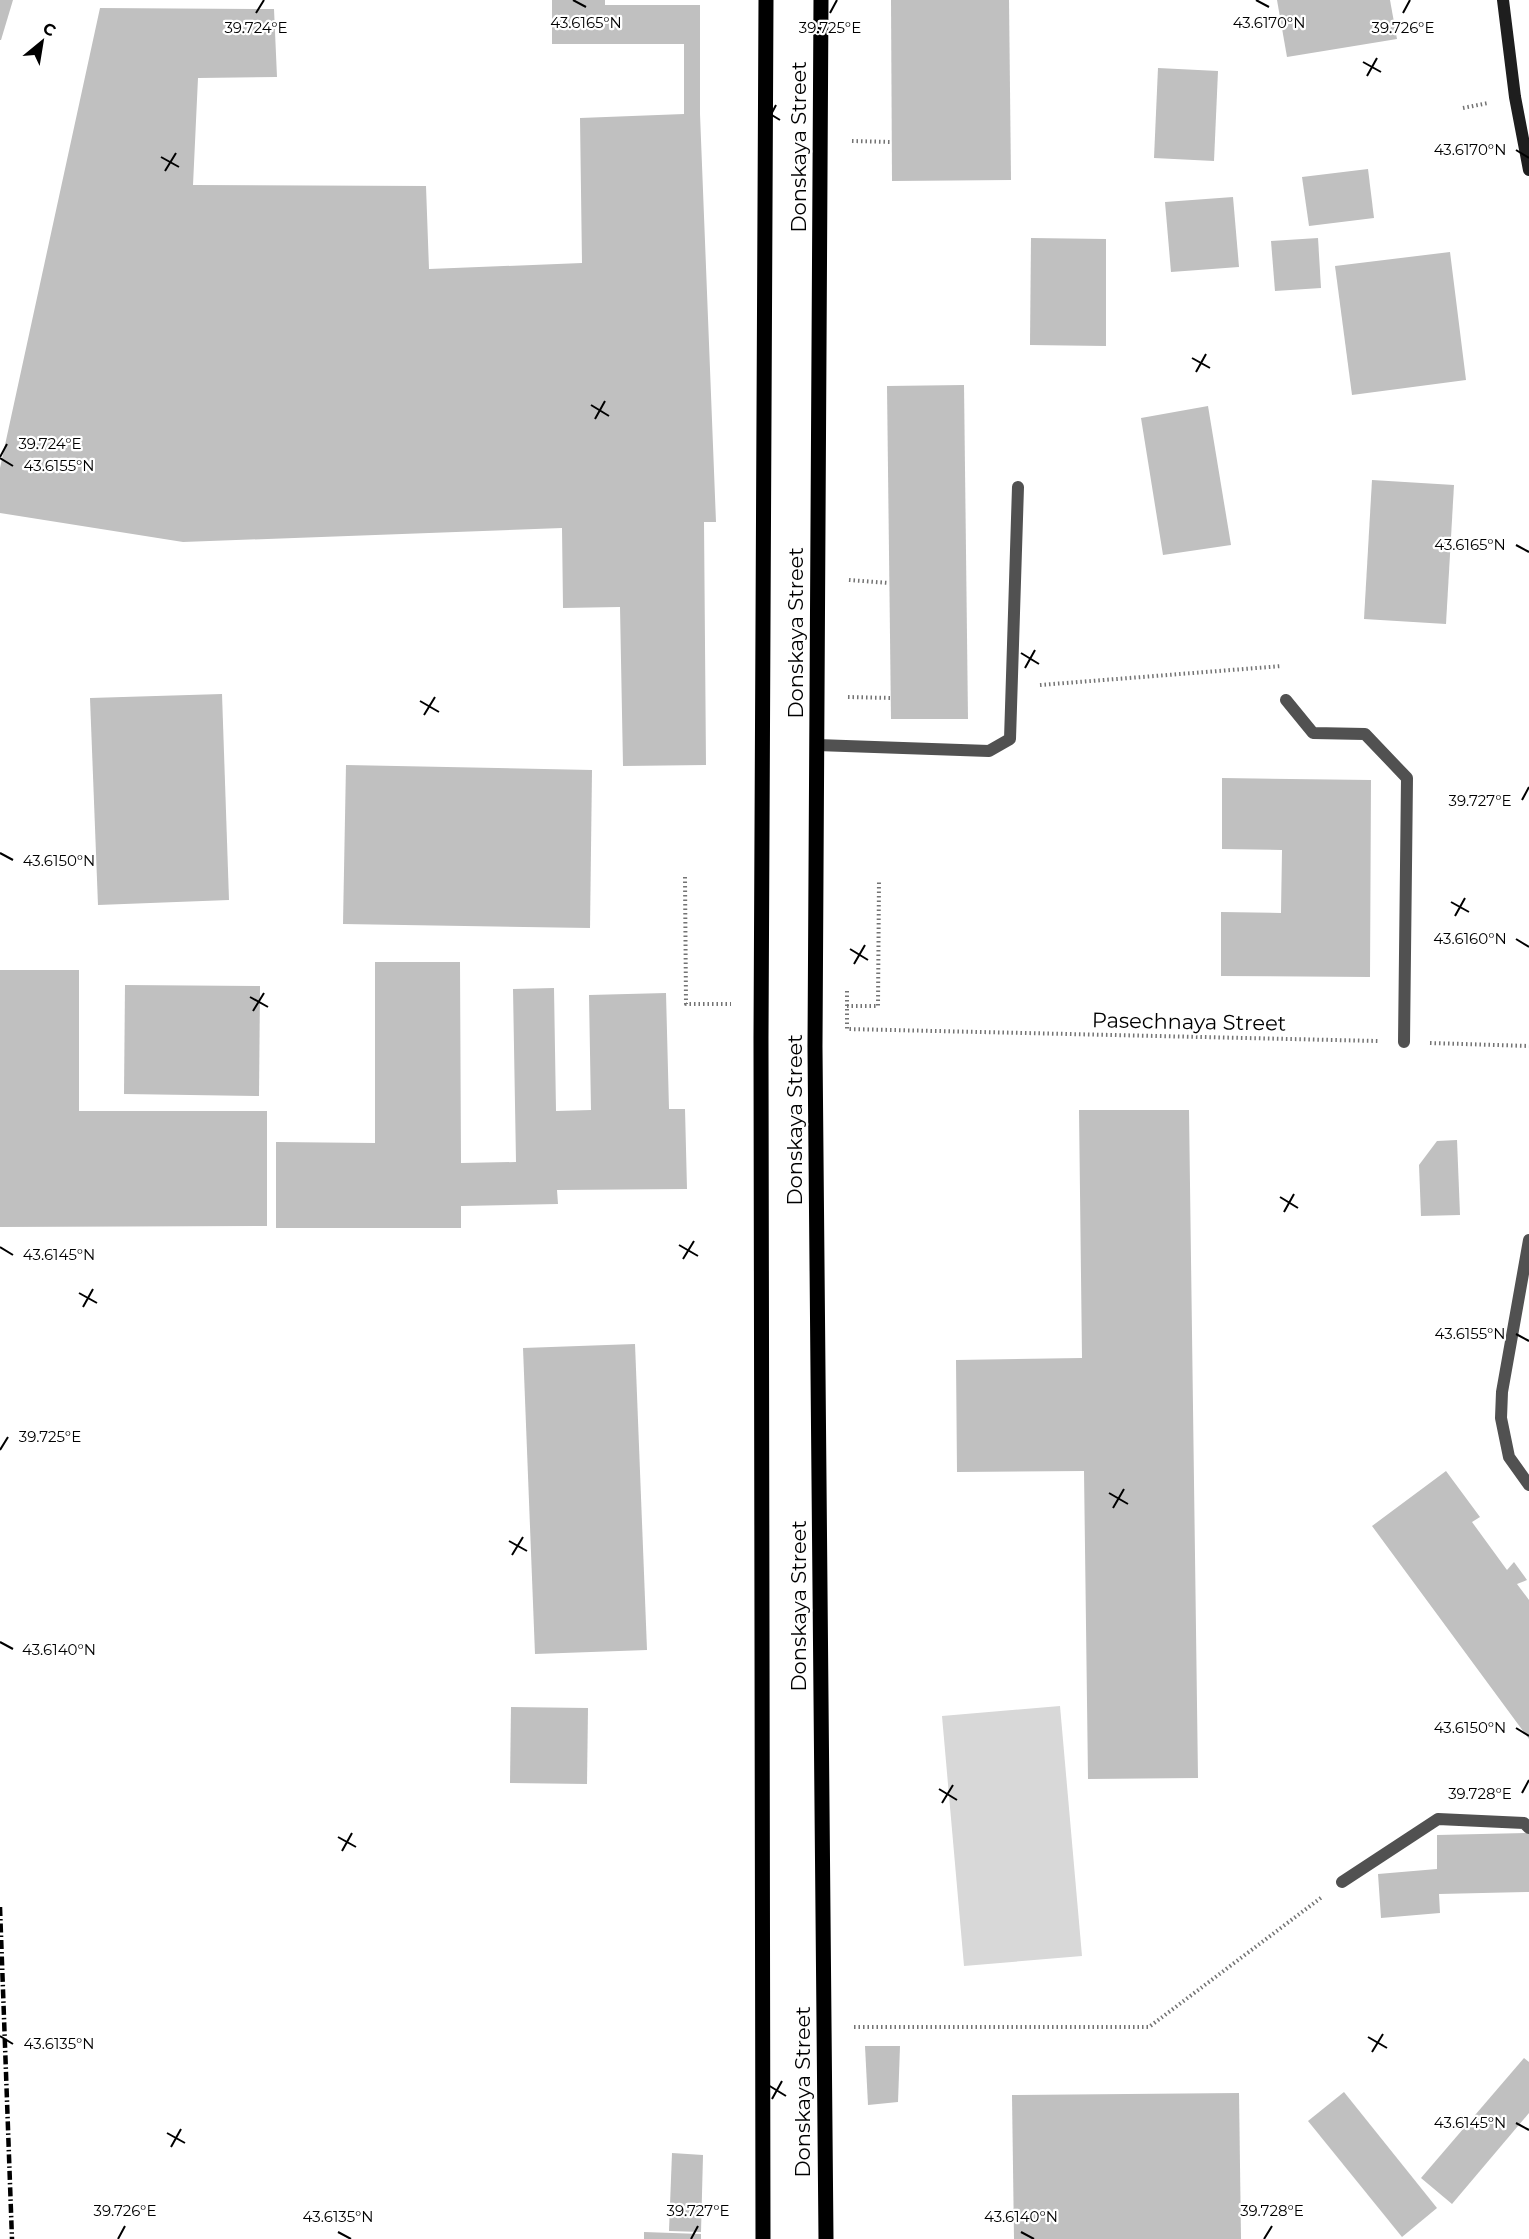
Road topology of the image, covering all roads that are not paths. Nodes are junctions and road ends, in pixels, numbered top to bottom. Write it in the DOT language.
graph roads {
  1 [pos="766,0"];
  2 [pos="821,0"];
  3 [pos="1503,0"];
  4 [pos="1529,170"];
  5 [pos="1018,487"];
  6 [pos="1286,700"];
  7 [pos="817,745"];
  8 [pos="1404,1042"];
  9 [pos="1529,1240"];
  10 [pos="1529,1485"];
  11 [pos="1529,1828"];
  12 [pos="1342,1882"];
  13 [pos="763,2239"];
  14 [pos="826,2239"];
  1 -- 13 [label="main road"];
  2 -- 7 [label="main road, Donskaya Street"];
  3 -- 4 [label="street"];
  5 -- 7 [label="street"];
  6 -- 8 [label="street"];
  7 -- 14 [label="main road, Donskaya Street"];
  9 -- 10 [label="street"];
  11 -- 12 [label="street"];
}
